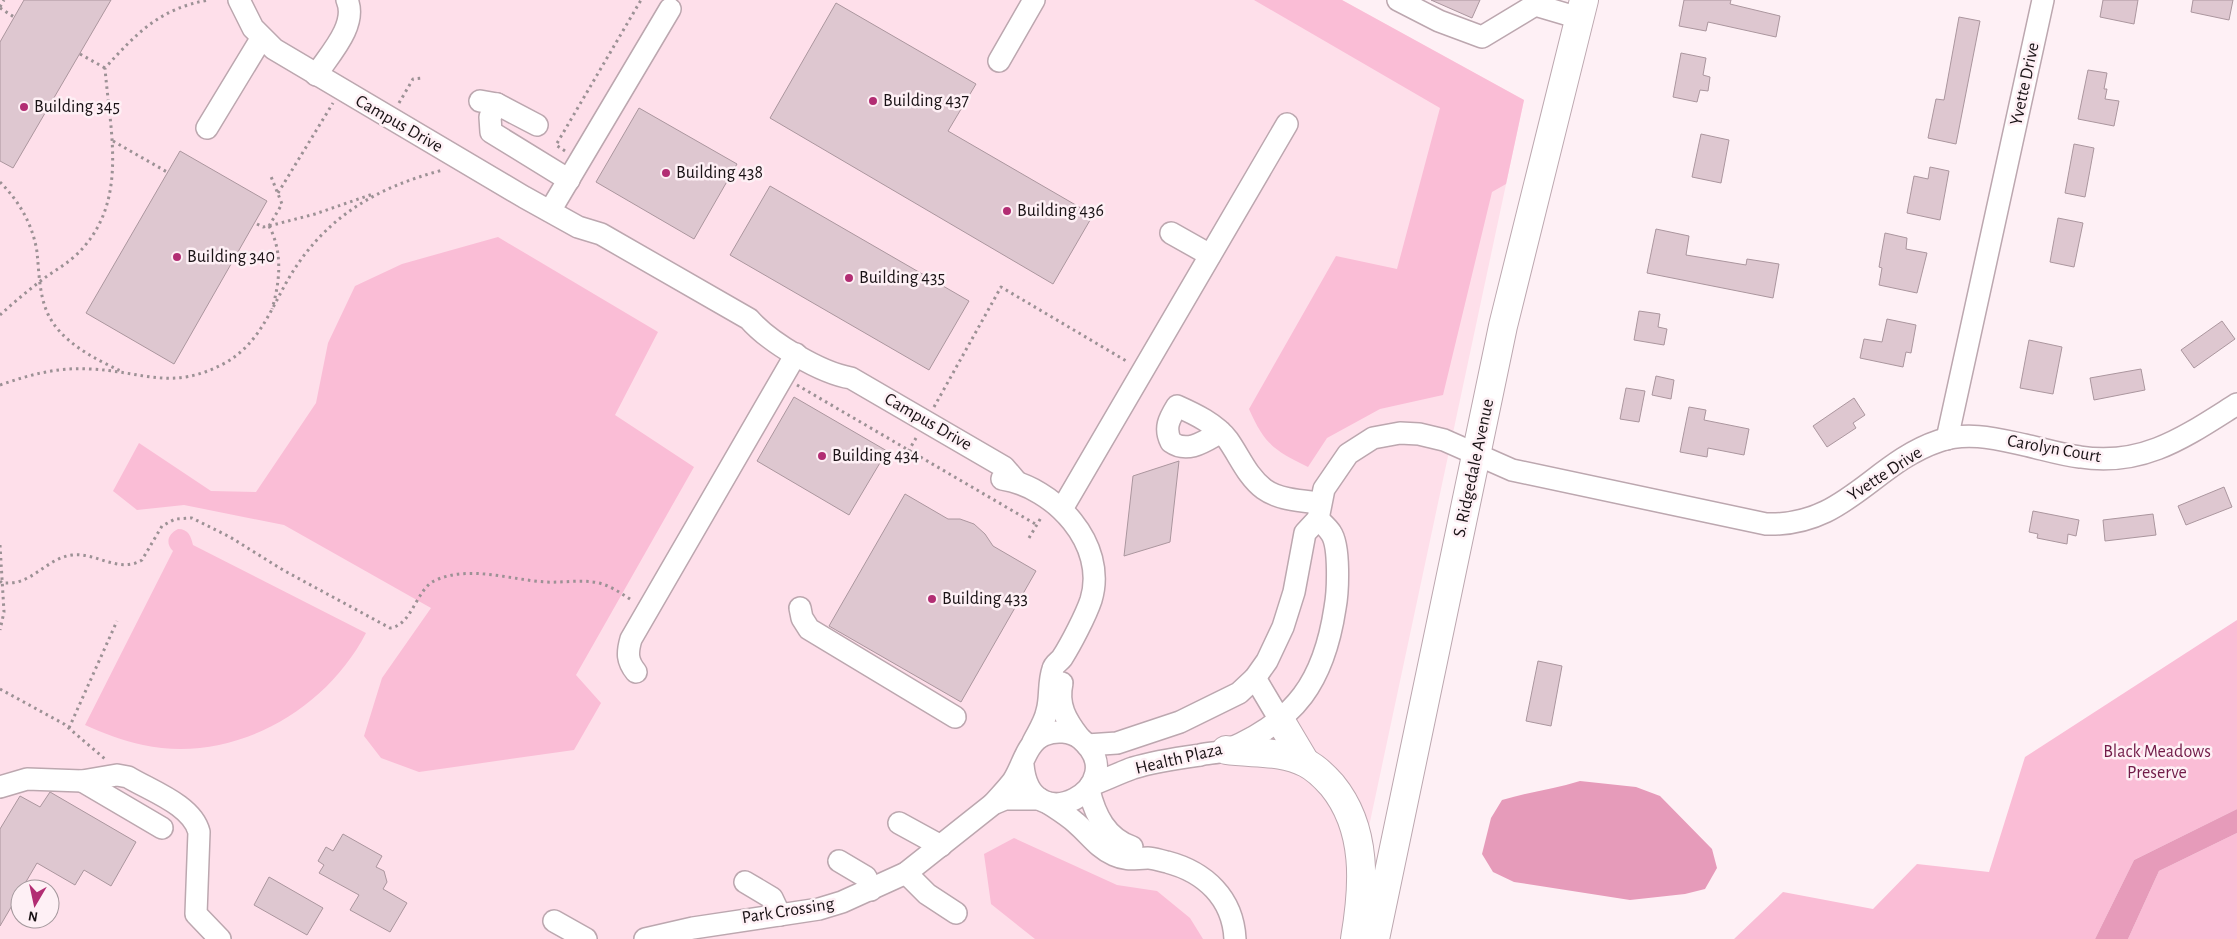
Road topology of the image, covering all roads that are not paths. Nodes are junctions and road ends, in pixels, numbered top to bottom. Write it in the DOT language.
graph roads {
  1 [pos="239,0"];
  2 [pos="347,0"];
  3 [pos="1034,0"];
  4 [pos="1398,0"];
  5 [pos="2043,0"];
  6 [pos="1534,3"];
  7 [pos="670,9"];
  8 [pos="1582,9"];
  9 [pos="261,39"];
  10 [pos="999,61"];
  11 [pos="316,75"];
  12 [pos="1287,124"];
  13 [pos="537,125"];
  14 [pos="207,128"];
  15 [pos="569,180"];
  16 [pos="550,211"];
  17 [pos="1171,234"];
  18 [pos="1210,255"];
  19 [pos="796,354"];
  20 [pos="2237,404"];
  21 [pos="1220,432"];
  22 [pos="1947,439"];
  23 [pos="1477,454"];
  24 [pos="1053,511"];
  25 [pos="1319,511"];
  26 [pos="800,608"];
  27 [pos="1062,658"];
  28 [pos="636,672"];
  29 [pos="1255,678"];
  30 [pos="955,717"];
  31 [pos="1280,720"];
  32 [pos="1083,741"];
  33 [pos="1033,742"];
  34 [pos="1226,750"];
  35 [pos="1305,762"];
  36 [pos="1022,765"];
  37 [pos="82,781"];
  38 [pos="0,787"];
  39 [pos="1090,787"];
  40 [pos="1044,801"];
  41 [pos="993,804"];
  42 [pos="899,823"];
  43 [pos="162,828"];
  44 [pos="940,846"];
  45 [pos="1149,858"];
  46 [pos="839,861"];
  47 [pos="906,873"];
  48 [pos="746,882"];
  49 [pos="871,890"];
  50 [pos="956,913"];
  51 [pos="780,915"];
  52 [pos="554,921"];
  53 [pos="682,935"];
  54 [pos="220,939"];
  55 [pos="586,939"];
  56 [pos="645,939"];
  57 [pos="1235,939"];
  58 [pos="1356,939"];
  59 [pos="1376,939"];
  1 -- 9 [label="street, Campus Drive"];
  2 -- 11 [label="street"];
  3 -- 10 [label="street"];
  4 -- 6 [label="street"];
  5 -- 22 [label="street, Yvette Drive"];
  6 -- 8 [label="street"];
  7 -- 15 [label="street"];
  8 -- 23 [label="main road, S. Ridgedale Avenue"];
  9 -- 11 [label="street, Campus Drive"];
  9 -- 14 [label="street"];
  11 -- 16 [label="street, Campus Drive"];
  12 -- 18 [label="street"];
  13 -- 15 [label="street"];
  15 -- 16 [label="street"];
  16 -- 19 [label="street, Campus Drive"];
  17 -- 18 [label="street"];
  18 -- 24 [label="street"];
  19 -- 24 [label="street, Campus Drive"];
  19 -- 28 [label="street"];
  20 -- 22 [label="street, Carolyn Court"];
  21 -- 21 [label="street"];
  21 -- 25 [label="street"];
  22 -- 23 [label="street, Yvette Drive"];
  23 -- 25 [label="street, Health Plaza"];
  23 -- 59 [label="main road, S. Ridgedale Avenue"];
  24 -- 27 [label="street, Campus Drive"];
  25 -- 29 [label="street, Health Plaza"];
  25 -- 31 [label="street, Health Plaza"];
  26 -- 30 [label="street"];
  27 -- 32 [label="street, Campus Drive"];
  27 -- 33 [label="street, Campus Drive"];
  29 -- 31 [label="street"];
  29 -- 32 [label="street, Health Plaza"];
  31 -- 34 [label="street, Health Plaza"];
  31 -- 35 [label="main road"];
  32 -- 33 [label="street"];
  32 -- 39 [label="street"];
  33 -- 36 [label="street"];
  34 -- 35 [label="main road"];
  34 -- 39 [label="street, Health Plaza"];
  35 -- 58 [label="main road"];
  36 -- 40 [label="street"];
  36 -- 41 [label="street, Park Crossing"];
  37 -- 38 [label="street"];
  37 -- 43 [label="street"];
  37 -- 54 [label="street"];
  39 -- 40 [label="street"];
  39 -- 45 [label="street"];
  40 -- 41 [label="street, Park Crossing"];
  40 -- 45 [label="street"];
  41 -- 44 [label="street, Park Crossing"];
  42 -- 44 [label="street"];
  44 -- 47 [label="street, Park Crossing"];
  45 -- 57 [label="street"];
  46 -- 49 [label="street"];
  47 -- 49 [label="street, Park Crossing"];
  47 -- 50 [label="street"];
  48 -- 51 [label="street"];
  49 -- 51 [label="street, Park Crossing"];
  51 -- 53 [label="street, Park Crossing"];
  52 -- 55 [label="street"];
  53 -- 56 [label="street, Park Crossing"];
}
